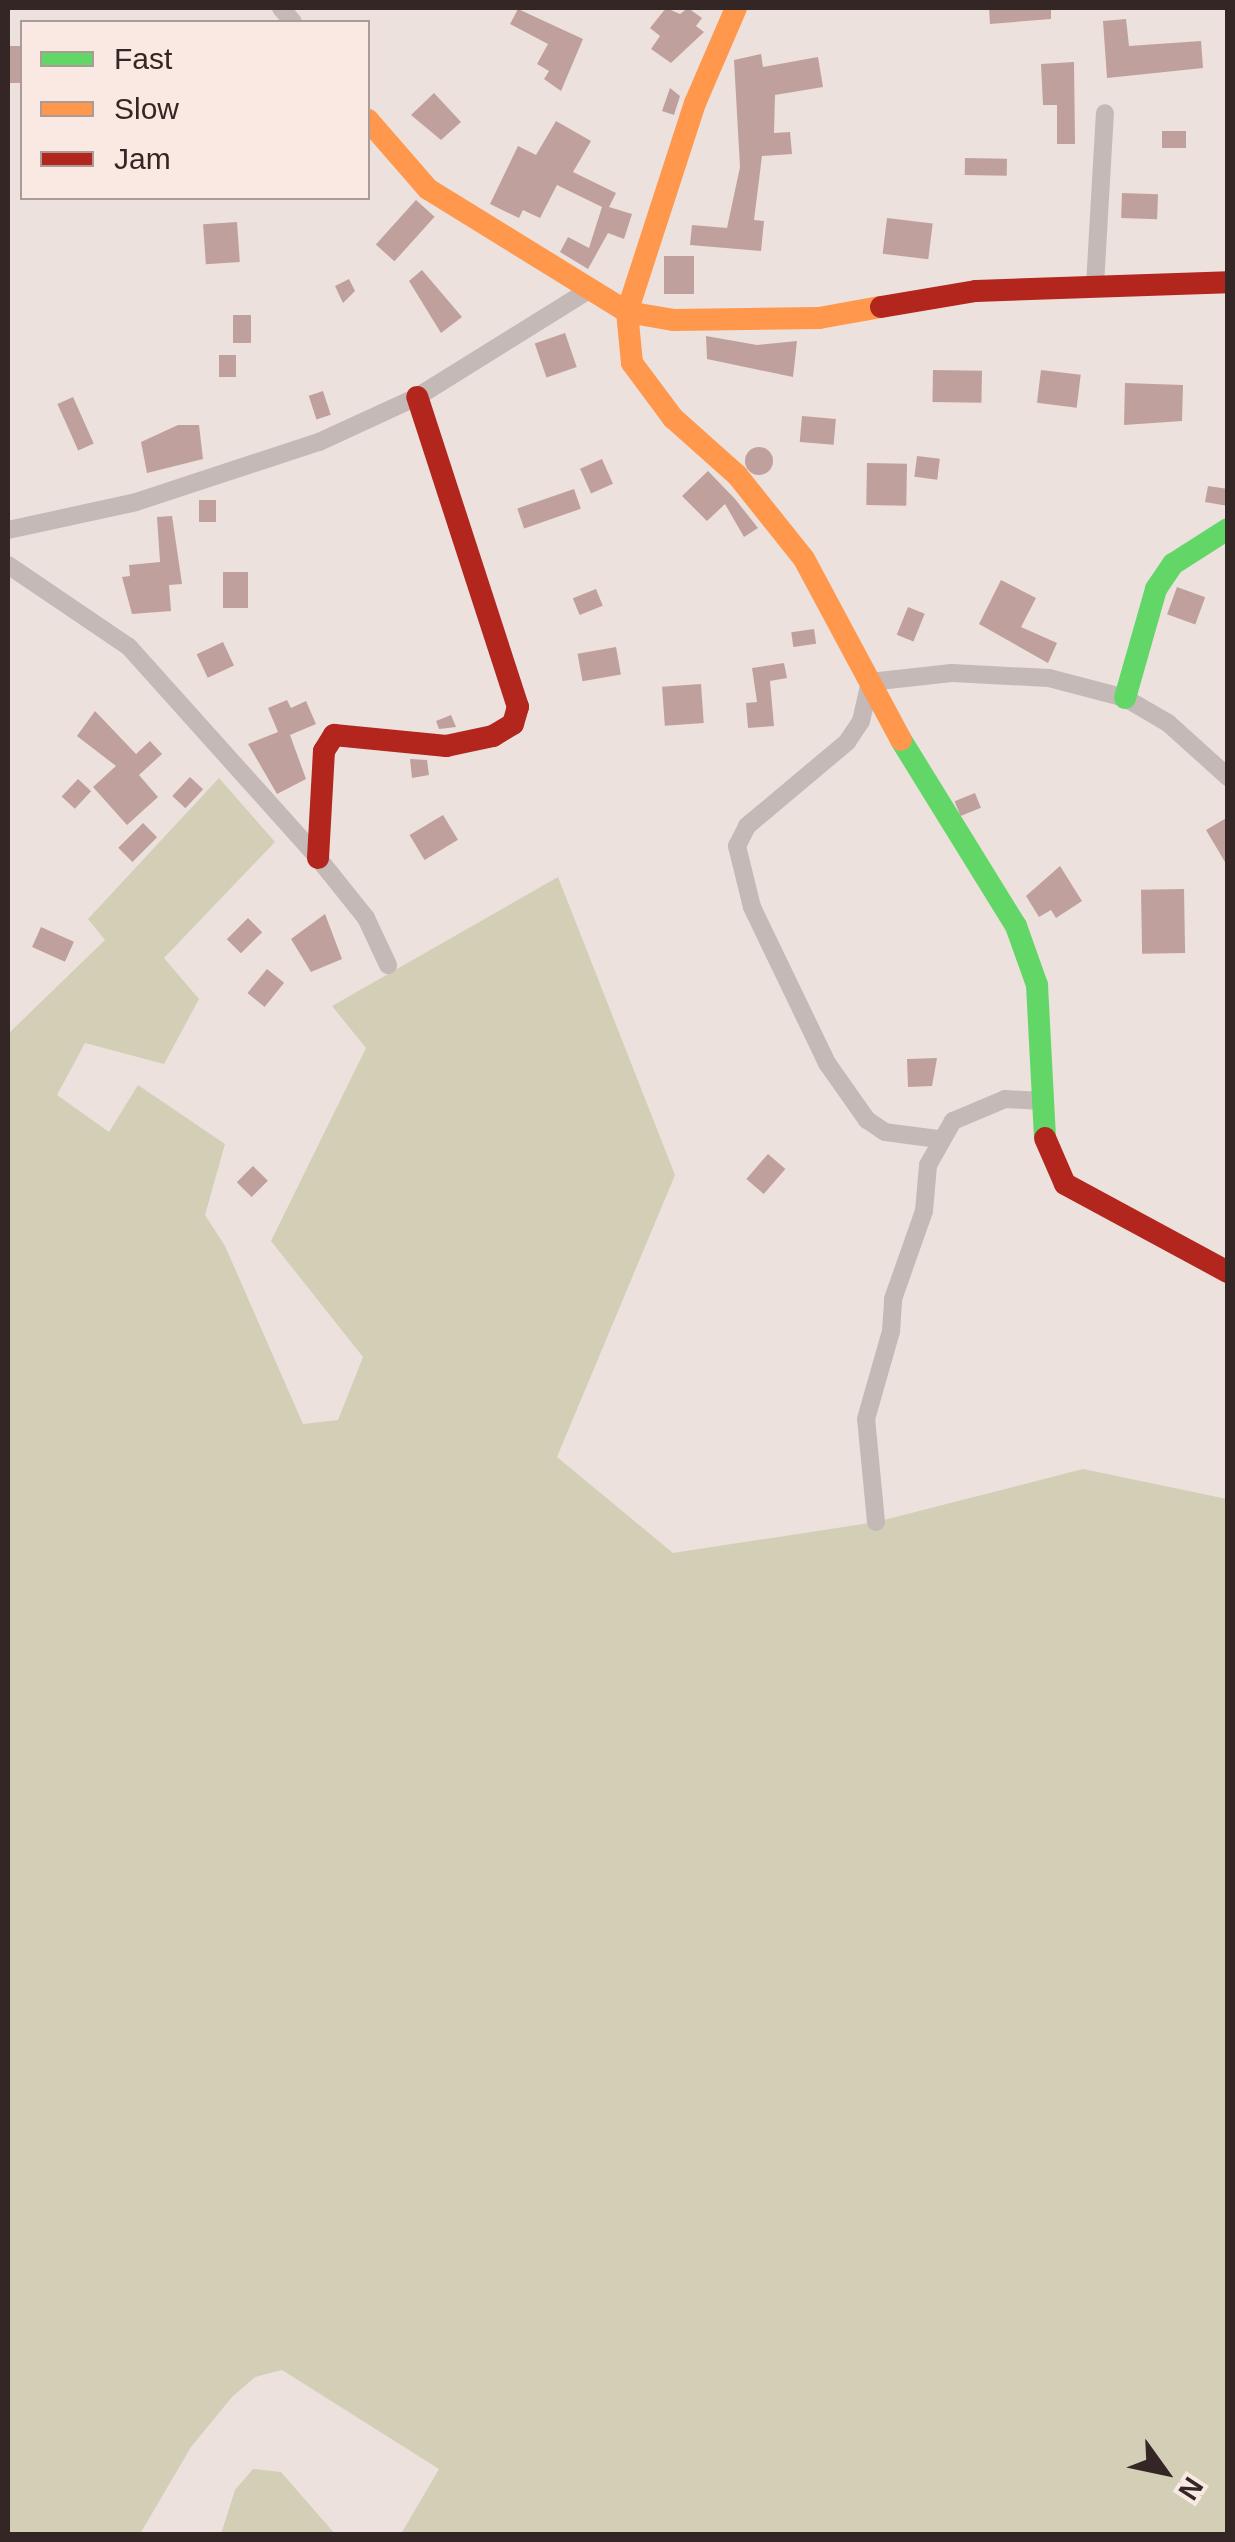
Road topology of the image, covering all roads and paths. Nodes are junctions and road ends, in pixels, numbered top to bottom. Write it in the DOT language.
graph roads {
  1 [pos="736,8"];
  2 [pos="1105,114"];
  3 [pos="370,122"];
  4 [pos="1228,282"];
  5 [pos="1095,285"];
  6 [pos="587,291"];
  7 [pos="627,312"];
  8 [pos="417,397"];
  9 [pos="1228,529"];
  10 [pos="8,532"];
  11 [pos="8,565"];
  12 [pos="870,682"];
  13 [pos="1125,698"];
  14 [pos="1228,776"];
  15 [pos="318,858"];
  16 [pos="388,965"];
  17 [pos="1038,1100"];
  18 [pos="938,1139"];
  19 [pos="1228,1272"];
  20 [pos="876,1522"];
  1 -- 7 [label="street"];
  2 -- 5 [label="street"];
  3 -- 6 [label="street"];
  4 -- 5 [label="street"];
  5 -- 7 [label="street"];
  6 -- 7 [label="street"];
  6 -- 8 [label="street"];
  7 -- 12 [label="street"];
  8 -- 10 [label="street"];
  8 -- 15 [label="street"];
  9 -- 13 [label="street"];
  11 -- 15 [label="street"];
  12 -- 13 [label="street"];
  12 -- 17 [label="street"];
  12 -- 18 [label="street"];
  13 -- 14 [label="street"];
  15 -- 16 [label="street"];
  17 -- 18 [label="street"];
  17 -- 19 [label="street"];
  18 -- 20 [label="street"];
}
